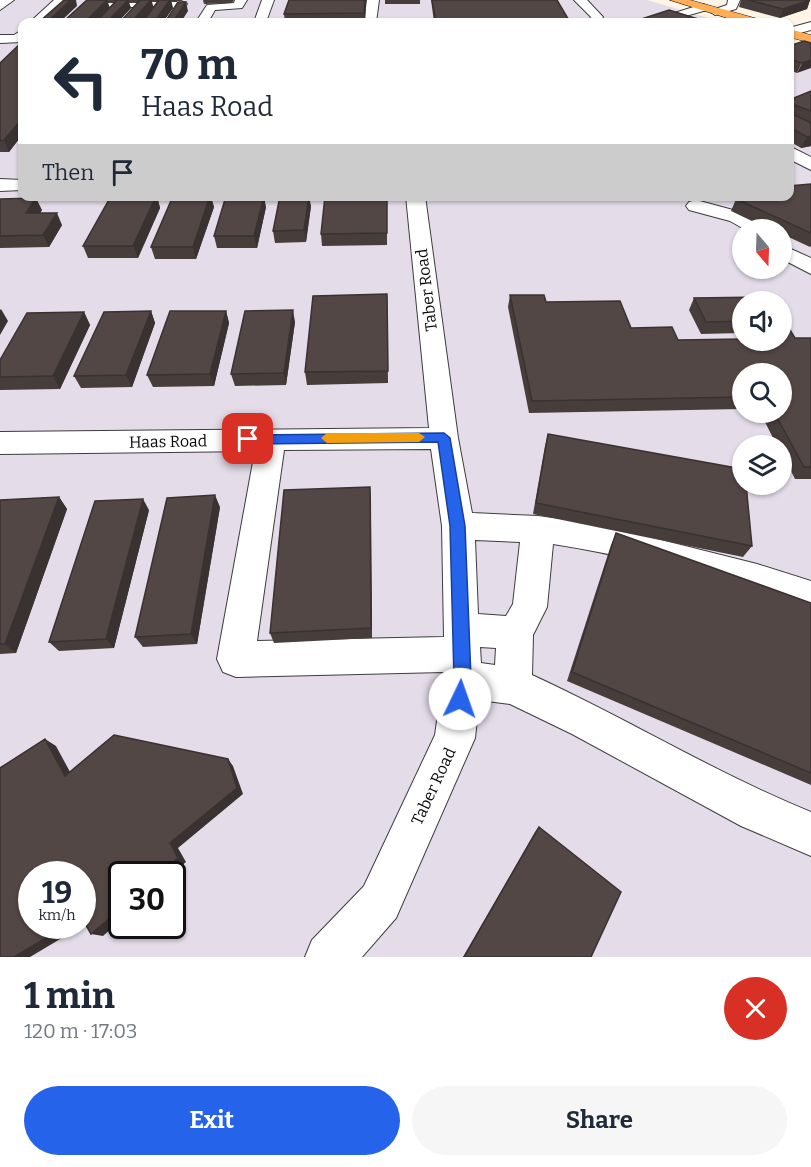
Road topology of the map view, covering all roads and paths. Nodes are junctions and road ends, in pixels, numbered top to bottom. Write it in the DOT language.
graph roads {
  1 [pos="8,0"];
  2 [pos="61,0"];
  3 [pos="241,0"];
  4 [pos="268,0"];
  5 [pos="373,0"];
  6 [pos="580,0"];
  7 [pos="676,0"];
  8 [pos="734,0"];
  9 [pos="89,2"];
  10 [pos="118,4"];
  11 [pos="143,4"];
  12 [pos="181,4"];
  13 [pos="196,4"];
  14 [pos="0,6"];
  15 [pos="714,14"];
  16 [pos="107,16"];
  17 [pos="133,16"];
  18 [pos="675,16"];
  19 [pos="41,18"];
  20 [pos="75,18"];
  21 [pos="171,18"];
  22 [pos="204,18"];
  23 [pos="261,18"];
  24 [pos="371,18"];
  25 [pos="596,18"];
  26 [pos="667,18"];
  27 [pos="682,18"];
  28 [pos="737,18"];
  29 [pos="811,27"];
  30 [pos="794,31"];
  31 [pos="794,34"];
  32 [pos="18,38"];
  33 [pos="0,39"];
  34 [pos="811,39"];
  35 [pos="794,155"];
  36 [pos="811,167"];
  37 [pos="794,171"];
  38 [pos="416,201"];
  39 [pos="690,201"];
  40 [pos="741,219"];
  41 [pos="732,225"];
  42 [pos="792,245"];
  43 [pos="811,255"];
  44 [pos="792,257"];
  45 [pos="811,267"];
  46 [pos="444,438"];
  47 [pos="271,439"];
  48 [pos="0,443"];
  49 [pos="458,526"];
  50 [pos="538,529"];
  51 [pos="811,597"];
  52 [pos="515,633"];
  53 [pos="461,654"];
  54 [pos="513,686"];
  55 [pos="811,834"];
  56 [pos="329,957"];
  1 -- 14 [label="street"];
  2 -- 19 [label="street"];
  3 -- 22 [label="street"];
  4 -- 23 [label="street"];
  5 -- 24 [label="street"];
  6 -- 25 [label="street"];
  7 -- 15 [label="main road"];
  8 -- 15 [label="street"];
  9 -- 10 [label="street"];
  9 -- 20 [label="street"];
  10 -- 11 [label="street"];
  10 -- 16 [label="street"];
  11 -- 12 [label="street"];
  11 -- 17 [label="street"];
  12 -- 13 [label="street"];
  12 -- 21 [label="street"];
  15 -- 18 [label="street"];
  15 -- 28 [label="main road"];
  18 -- 26 [label="street"];
  18 -- 27 [label="street"];
  29 -- 30 [label="street"];
  31 -- 34 [label="main road"];
  32 -- 33 [label="street"];
  35 -- 36 [label="street"];
  36 -- 37 [label="street"];
  38 -- 46 [label="street, Taber Road"];
  39 -- 40 [label="street"];
  39 -- 41 [label="street"];
  42 -- 43 [label="street"];
  44 -- 45 [label="street"];
  46 -- 47 [label="street, Haas Road"];
  46 -- 49 [label="street, Taber Road"];
  47 -- 48 [label="street, Haas Road"];
  47 -- 53 [label="street"];
  49 -- 50 [label="street"];
  49 -- 53 [label="street, Taber Road"];
  50 -- 51 [label="street"];
  50 -- 52 [label="street"];
  52 -- 53 [label="street"];
  52 -- 54 [label="street"];
  53 -- 54 [label="street"];
  53 -- 56 [label="street, Taber Road"];
  54 -- 55 [label="street"];
}
